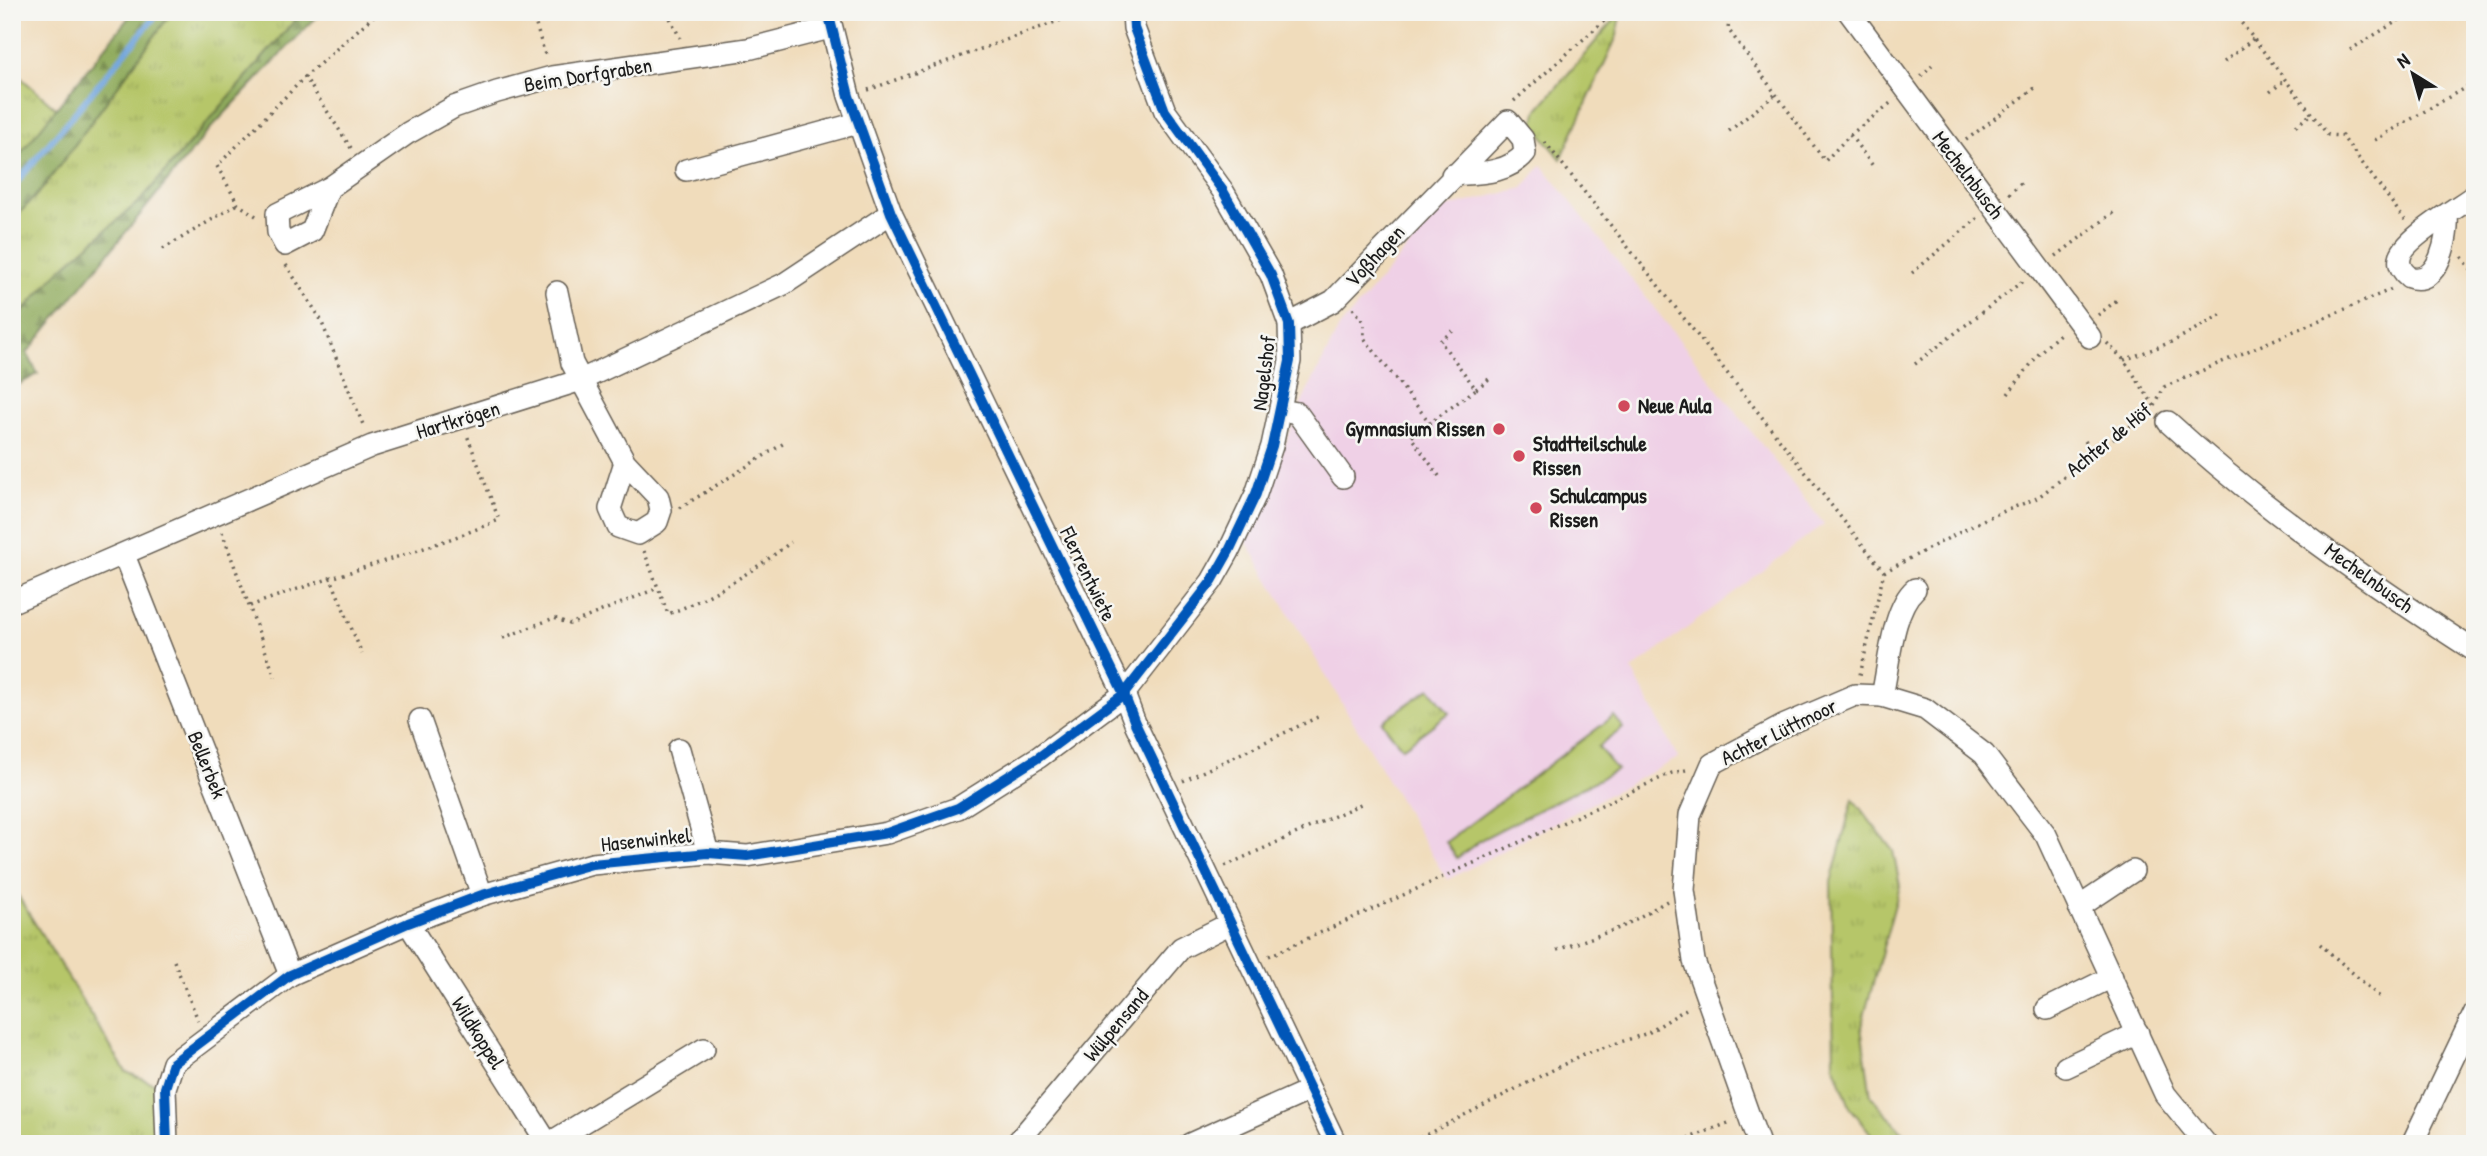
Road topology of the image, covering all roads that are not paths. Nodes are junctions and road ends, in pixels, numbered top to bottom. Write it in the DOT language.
graph roads {
  1 [pos="1133,12"];
  2 [pos="1849,12"];
  3 [pos="829,20"];
  4 [pos="858,123"];
  5 [pos="686,170"];
  6 [pos="1452,175"];
  7 [pos="329,188"];
  8 [pos="2475,195"];
  9 [pos="891,213"];
  10 [pos="2447,215"];
  11 [pos="557,292"];
  12 [pos="1289,324"];
  13 [pos="2090,337"];
  14 [pos="581,380"];
  15 [pos="1281,410"];
  16 [pos="2161,415"];
  17 [pos="625,462"];
  18 [pos="1343,477"];
  19 [pos="124,555"];
  20 [pos="1914,589"];
  21 [pos="12,602"];
  22 [pos="2475,651"];
  23 [pos="1124,694"];
  24 [pos="1882,696"];
  25 [pos="420,720"];
  26 [pos="679,749"];
  27 [pos="708,853"];
  28 [pos="2133,871"];
  29 [pos="482,895"];
  30 [pos="2079,907"];
  31 [pos="408,923"];
  32 [pos="1230,924"];
  33 [pos="290,975"];
  34 [pos="2112,976"];
  35 [pos="2048,1009"];
  36 [pos="2475,1012"];
  37 [pos="2138,1033"];
  38 [pos="704,1049"];
  39 [pos="2066,1067"];
  40 [pos="1310,1090"];
  41 [pos="1329,1142"];
  42 [pos="167,1144"];
  43 [pos="548,1144"];
  44 [pos="1016,1144"];
  45 [pos="1190,1144"];
  46 [pos="1759,1144"];
  47 [pos="2206,1144"];
  48 [pos="2412,1144"];
  1 -- 12 [label="street, Nagelshof"];
  2 -- 13 [label="street, Mechelnbusch"];
  3 -- 4 [label="street, Flerrentwiete"];
  3 -- 7 [label="street, Beim Dorfgraben"];
  4 -- 5 [label="street"];
  4 -- 9 [label="street, Flerrentwiete"];
  6 -- 12 [label="street, Voßhagen"];
  7 -- 7 [label="street, Beim Dorfgraben"];
  8 -- 10 [label="street"];
  9 -- 14 [label="street, Hartkrögen"];
  9 -- 23 [label="street, Flerrentwiete"];
  10 -- 10 [label="street"];
  11 -- 14 [label="street"];
  12 -- 15 [label="street, Nagelshof"];
  14 -- 17 [label="street"];
  14 -- 19 [label="street, Hartkrögen"];
  15 -- 18 [label="street"];
  15 -- 23 [label="street, Nagelshof"];
  16 -- 22 [label="street, Mechelnbusch"];
  17 -- 17 [label="street"];
  19 -- 21 [label="street, Hartkrögen"];
  19 -- 33 [label="street, Bellerbek"];
  20 -- 24 [label="street"];
  23 -- 27 [label="street, Hasenwinkel"];
  23 -- 32 [label="street, Flerrentwiete"];
  24 -- 30 [label="street, Achter Lüttmoor"];
  24 -- 46 [label="street, Achter Lüttmoor"];
  25 -- 29 [label="street"];
  26 -- 27 [label="street"];
  27 -- 29 [label="street, Hasenwinkel"];
  28 -- 30 [label="street"];
  29 -- 31 [label="street, Hasenwinkel"];
  30 -- 34 [label="street, Achter Lüttmoor"];
  31 -- 33 [label="street, Hasenwinkel"];
  31 -- 43 [label="street, Wildkoppel"];
  32 -- 40 [label="street, Flerrentwiete"];
  32 -- 44 [label="street, Wülpensand"];
  33 -- 42 [label="street, Hasenwinkel"];
  34 -- 35 [label="street"];
  34 -- 37 [label="street, Achter Lüttmoor"];
  36 -- 48 [label="street"];
  37 -- 39 [label="street"];
  37 -- 47 [label="street, Achter Lüttmoor"];
  38 -- 43 [label="street"];
  40 -- 41 [label="street, Flerrentwiete"];
  40 -- 45 [label="street"];
}
